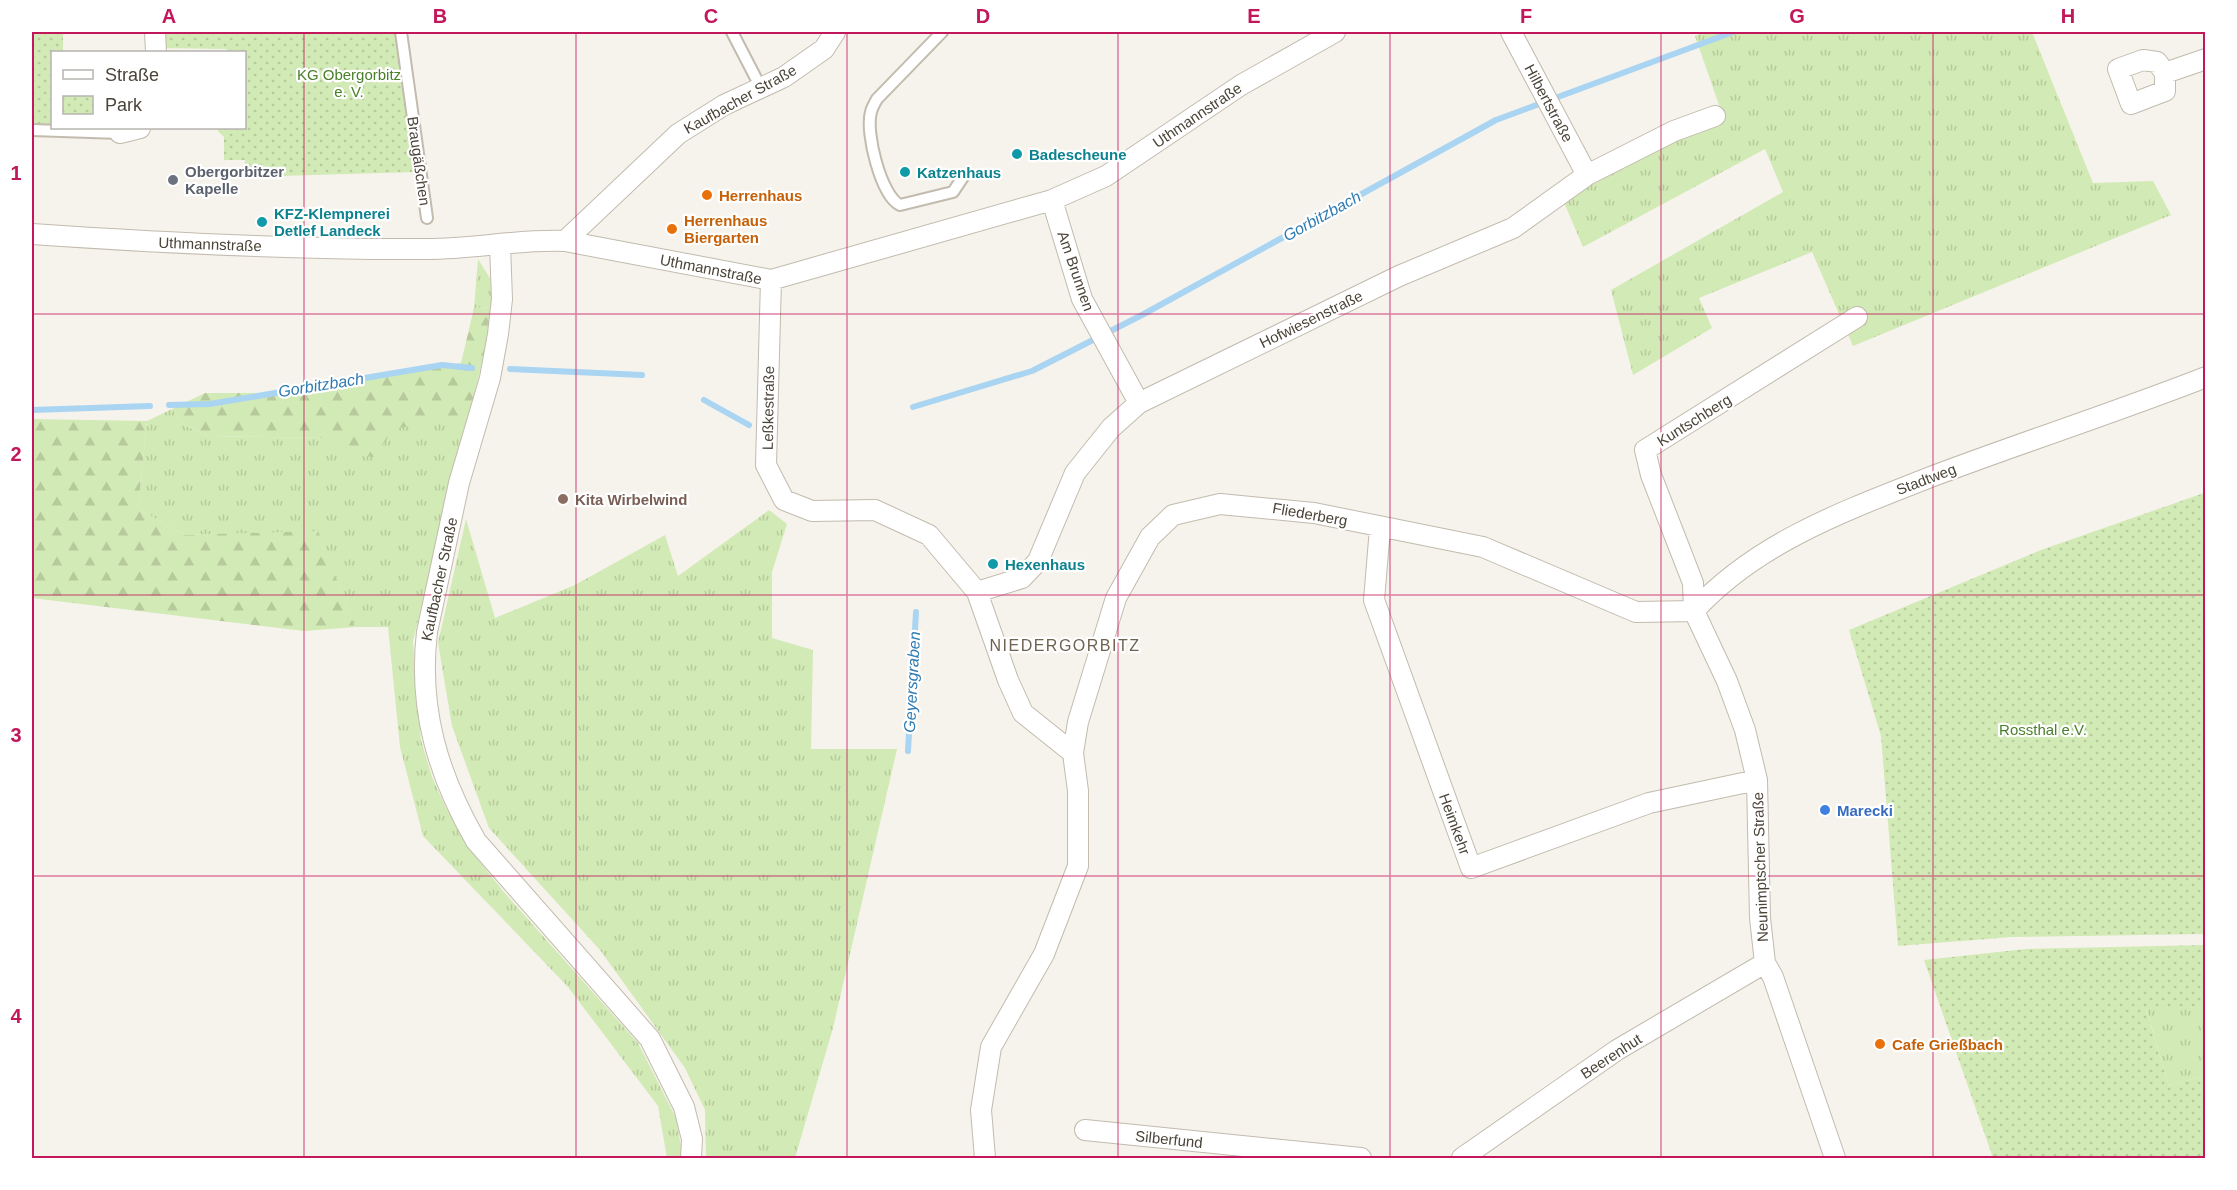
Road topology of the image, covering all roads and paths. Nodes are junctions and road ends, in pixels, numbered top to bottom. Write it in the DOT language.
graph roads {
  1 [pos="155,32"];
  2 [pos="401,32"];
  3 [pos="732,32"];
  4 [pos="835,32"];
  5 [pos="942,32"];
  6 [pos="1335,32"];
  7 [pos="1511,32"];
  8 [pos="156,51"];
  9 [pos="2205,59"];
  10 [pos="2165,73"];
  11 [pos="761,88"];
  12 [pos="1715,116"];
  13 [pos="136,129"];
  14 [pos="32,130"];
  15 [pos="120,133"];
  16 [pos="1587,175"];
  17 [pos="963,177"];
  18 [pos="1052,200"];
  19 [pos="427,218"];
  20 [pos="32,234"];
  21 [pos="565,241"];
  22 [pos="500,245"];
  23 [pos="771,280"];
  24 [pos="1857,317"];
  25 [pos="2205,377"];
  26 [pos="1139,403"];
  27 [pos="1380,528"];
  28 [pos="977,592"];
  29 [pos="1694,611"];
  30 [pos="1073,753"];
  31 [pos="1756,780"];
  32 [pos="1765,963"];
  33 [pos="1085,1130"];
  34 [pos="1466,1157"];
  35 [pos="691,1158"];
  36 [pos="986,1158"];
  37 [pos="1361,1158"];
  38 [pos="1835,1158"];
  1 -- 8 [label="street"];
  2 -- 19 [label="lane, Braugäßchen"];
  3 -- 11 [label="lane"];
  4 -- 11 [label="street, Kaufbacher Straße"];
  5 -- 17 [label="lane"];
  6 -- 18 [label="street, Uthmannstraße"];
  7 -- 16 [label="street, Hilbertstraße"];
  9 -- 10 [label="street"];
  11 -- 21 [label="street, Kaufbacher Straße"];
  12 -- 16 [label="street, Hofwiesenstraße"];
  13 -- 15 [label="street"];
  14 -- 15 [label="lane"];
  16 -- 26 [label="street, Hofwiesenstraße"];
  18 -- 23 [label="street, Uthmannstraße"];
  18 -- 26 [label="street, Am Brunnen"];
  20 -- 22 [label="street, Uthmannstraße"];
  21 -- 22 [label="street, Uthmannstraße"];
  21 -- 23 [label="street, Uthmannstraße"];
  22 -- 35 [label="street, Kaufbacher Straße"];
  23 -- 28 [label="street, Leßkestraße"];
  24 -- 29 [label="street, Kuntschberg"];
  25 -- 29 [label="street, Stadtweg"];
  26 -- 28 [label="street, Hofwiesenstraße"];
  27 -- 29 [label="street, Fliederberg"];
  27 -- 30 [label="street, Fliederberg"];
  27 -- 31 [label="street, Heimkehr"];
  28 -- 30 [label="street, Leßkestraße"];
  29 -- 31 [label="street, Neunimptscher Straße"];
  30 -- 36 [label="street"];
  31 -- 32 [label="street, Neunimptscher Straße"];
  32 -- 34 [label="street, Beerenhut"];
  32 -- 38 [label="street, Neunimptscher Straße"];
  33 -- 37 [label="street, Silberfund"];
}
